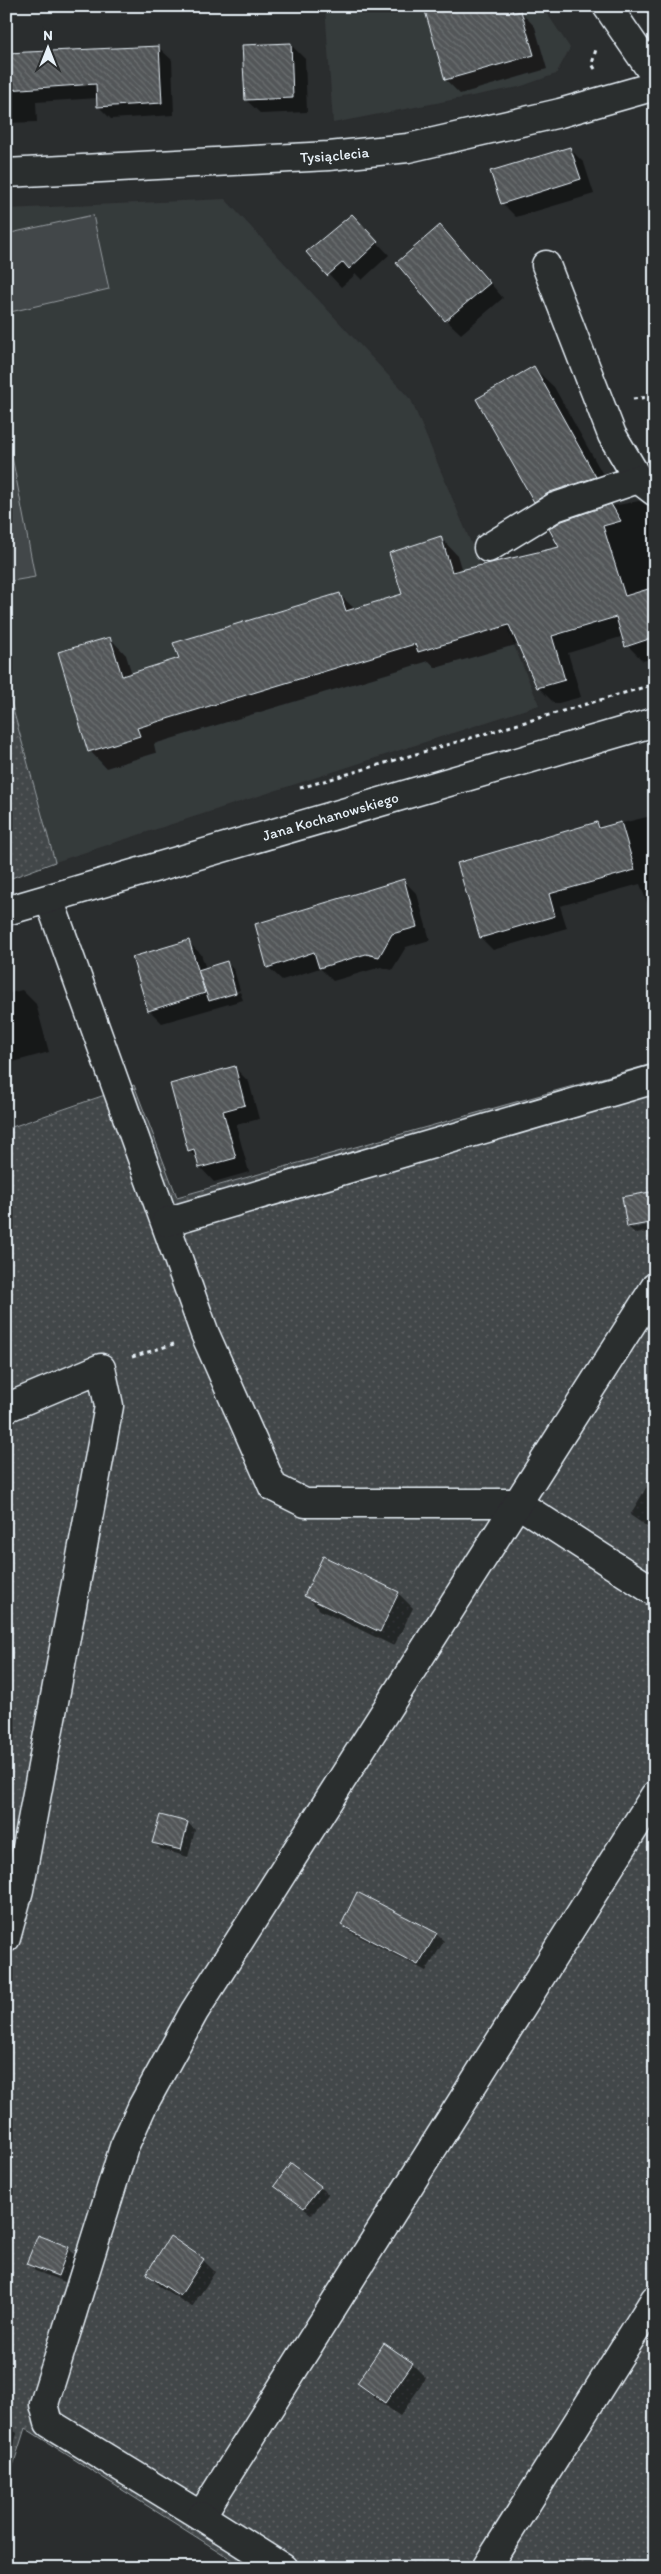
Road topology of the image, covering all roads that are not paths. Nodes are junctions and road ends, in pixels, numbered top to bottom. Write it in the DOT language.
graph roads {
  1 [pos="607,6"];
  2 [pos="655,76"];
  3 [pos="655,86"];
  4 [pos="6,173"];
  5 [pos="546,264"];
  6 [pos="647,485"];
  7 [pos="488,548"];
  8 [pos="655,722"];
  9 [pos="49,899"];
  10 [pos="6,911"];
  11 [pos="655,1079"];
  12 [pos="166,1222"];
  13 [pos="655,1287"];
  14 [pos="6,1408"];
  15 [pos="517,1503"];
  16 [pos="655,1592"];
  17 [pos="655,1795"];
  18 [pos="6,1938"];
  19 [pos="655,2299"];
  20 [pos="201,2516"];
  21 [pos="283,2568"];
  22 [pos="486,2568"];
  1 -- 2 [label="street"];
  3 -- 4 [label="street, Tysiąclecia"];
  5 -- 6 [label="street"];
  6 -- 7 [label="street"];
  8 -- 9 [label="street, Jana Kochanowskiego"];
  9 -- 10 [label="street, Jana Kochanowskiego"];
  9 -- 12 [label="street"];
  11 -- 12 [label="street"];
  12 -- 15 [label="street"];
  13 -- 15 [label="street"];
  14 -- 18 [label="street"];
  15 -- 16 [label="street"];
  15 -- 20 [label="street"];
  17 -- 20 [label="street"];
  19 -- 22 [label="street"];
  20 -- 21 [label="street"];
}
